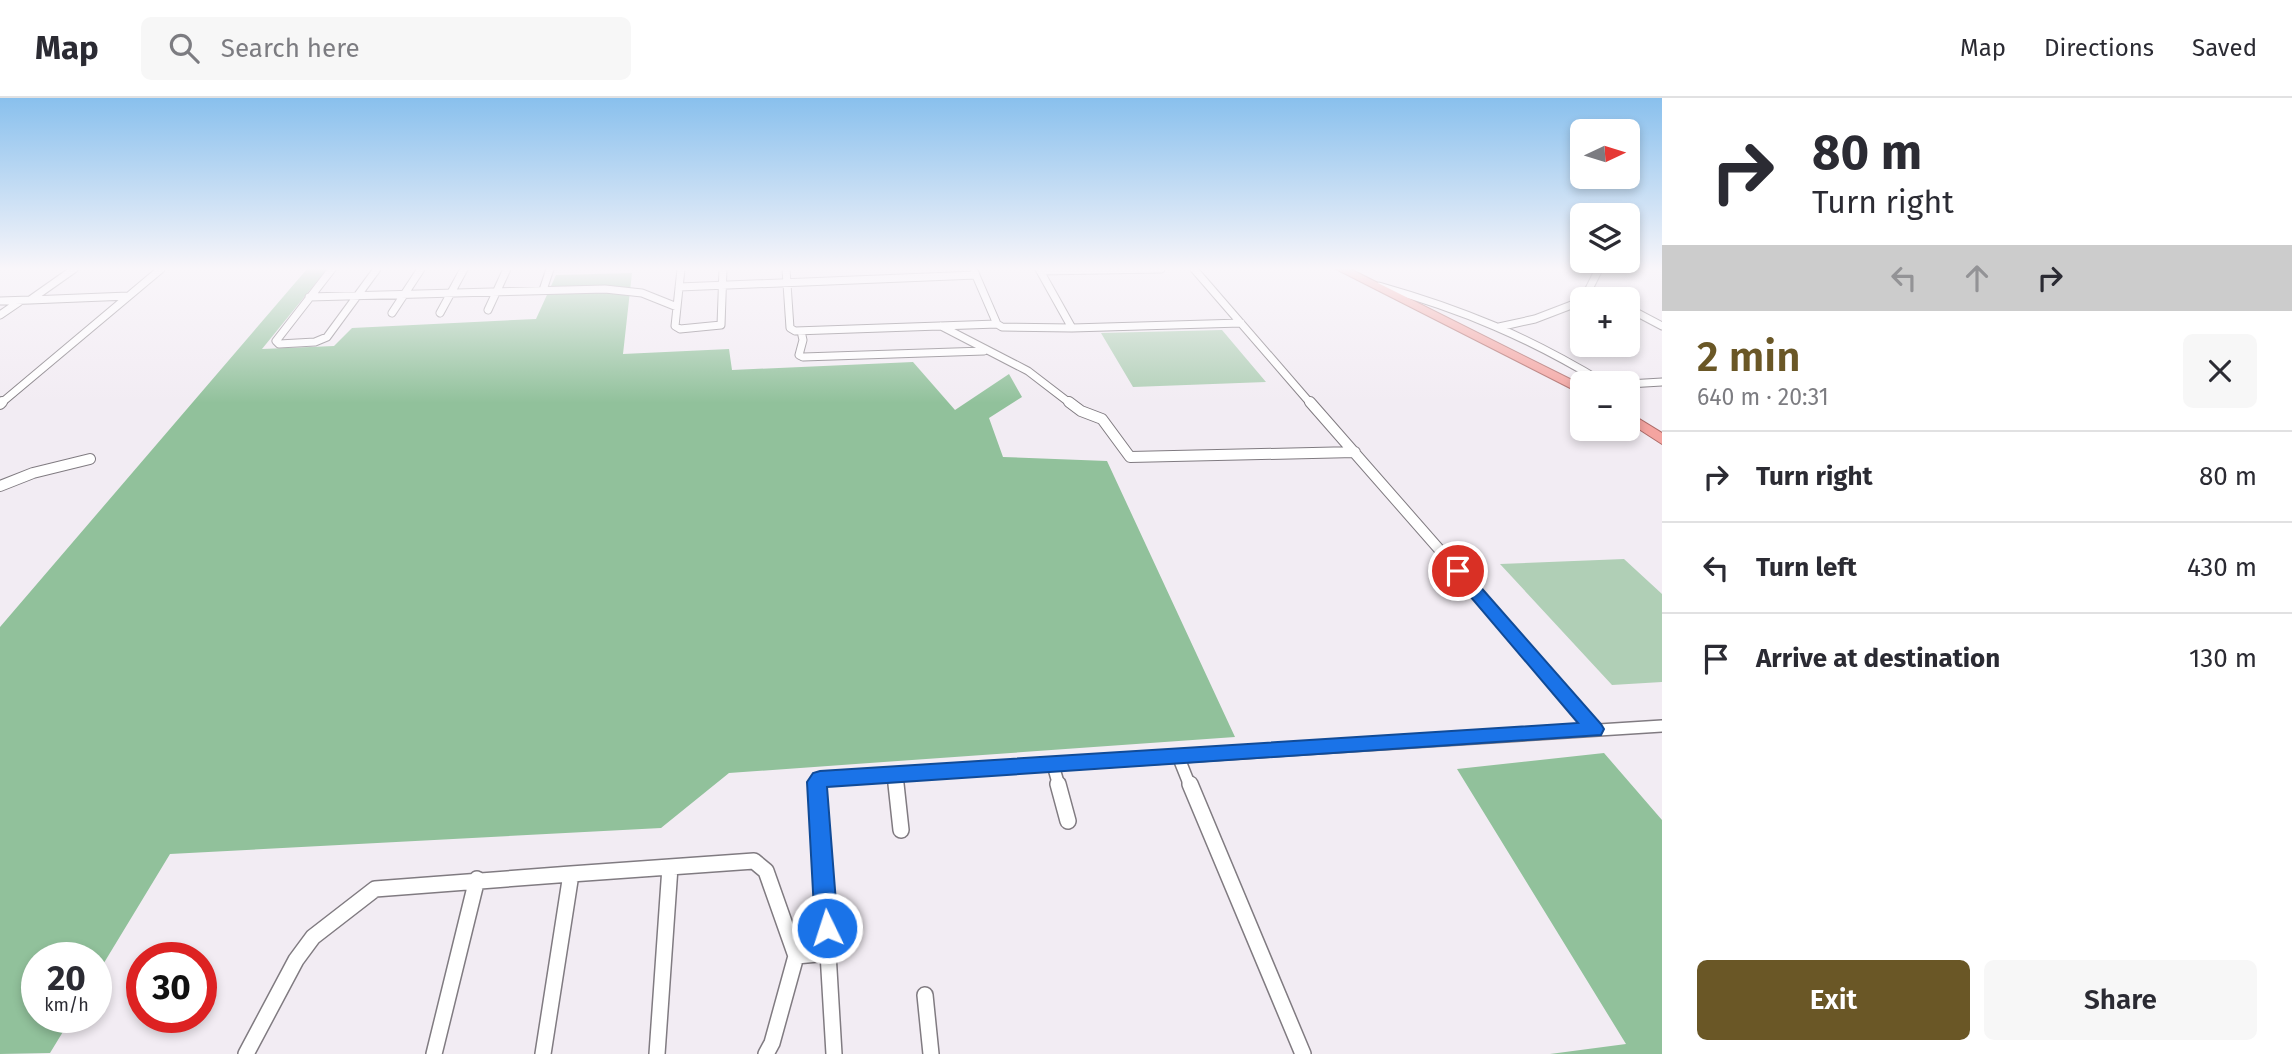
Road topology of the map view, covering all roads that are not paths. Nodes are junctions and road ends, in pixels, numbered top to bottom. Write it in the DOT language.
graph roads {
  1 [pos="107,314"];
  2 [pos="297,314"];
  3 [pos="343,314"];
  4 [pos="677,314"];
  5 [pos="719,314"];
  6 [pos="789,314"];
  7 [pos="993,314"];
  8 [pos="1064,314"];
  9 [pos="1233,314"];
  10 [pos="1430,314"];
  11 [pos="1464,314"];
  12 [pos="1549,314"];
  13 [pos="1640,314"];
  14 [pos="1241,323"];
  15 [pos="997,324"];
  16 [pos="942,326"];
  17 [pos="1662,326"];
  18 [pos="1499,327"];
  19 [pos="1072,328"];
  20 [pos="801,331"];
  21 [pos="984,351"];
  22 [pos="1584,371"];
  23 [pos="1662,382"];
  24 [pos="1640,383"];
  25 [pos="1570,384"];
  26 [pos="0,404"];
  27 [pos="1640,424"];
  28 [pos="1662,440"];
  29 [pos="1354,452"];
  30 [pos="90,458"];
  31 [pos="0,486"];
  32 [pos="1662,726"];
  33 [pos="1595,729"];
  34 [pos="1178,756"];
  35 [pos="1053,765"];
  36 [pos="895,773"];
  37 [pos="1068,821"];
  38 [pos="901,830"];
  39 [pos="670,867"];
  40 [pos="570,874"];
  41 [pos="477,879"];
  42 [pos="829,953"];
  43 [pos="796,956"];
  44 [pos="925,995"];
  45 [pos="246,1054"];
  46 [pos="434,1054"];
  47 [pos="543,1054"];
  48 [pos="657,1054"];
  49 [pos="766,1054"];
  50 [pos="834,1054"];
  51 [pos="931,1054"];
  52 [pos="1303,1054"];
  1 -- 26 [label="street"];
  2 -- 3 [label="street"];
  4 -- 5 [label="street"];
  6 -- 20 [label="street"];
  7 -- 15 [label="street"];
  8 -- 19 [label="street"];
  9 -- 14 [label="street"];
  10 -- 25 [label="highway"];
  11 -- 18 [label="street"];
  12 -- 18 [label="street"];
  13 -- 17 [label="street"];
  14 -- 19 [label="street"];
  14 -- 29 [label="street"];
  15 -- 16 [label="street"];
  15 -- 19 [label="street"];
  16 -- 20 [label="street"];
  16 -- 21 [label="street"];
  18 -- 22 [label="street"];
  20 -- 21 [label="street"];
  21 -- 29 [label="street"];
  23 -- 24 [label="street"];
  27 -- 28 [label="highway"];
  29 -- 33 [label="street"];
  30 -- 31 [label="street"];
  32 -- 33 [label="street"];
  33 -- 34 [label="street"];
  34 -- 35 [label="street"];
  34 -- 52 [label="street"];
  35 -- 36 [label="street"];
  35 -- 37 [label="street"];
  36 -- 38 [label="street"];
  36 -- 42 [label="street"];
  39 -- 40 [label="street"];
  39 -- 43 [label="street"];
  39 -- 48 [label="street"];
  40 -- 41 [label="street"];
  40 -- 47 [label="street"];
  41 -- 45 [label="street"];
  41 -- 46 [label="street"];
  42 -- 43 [label="street"];
  42 -- 50 [label="street"];
  43 -- 49 [label="street"];
  44 -- 51 [label="street"];
}
